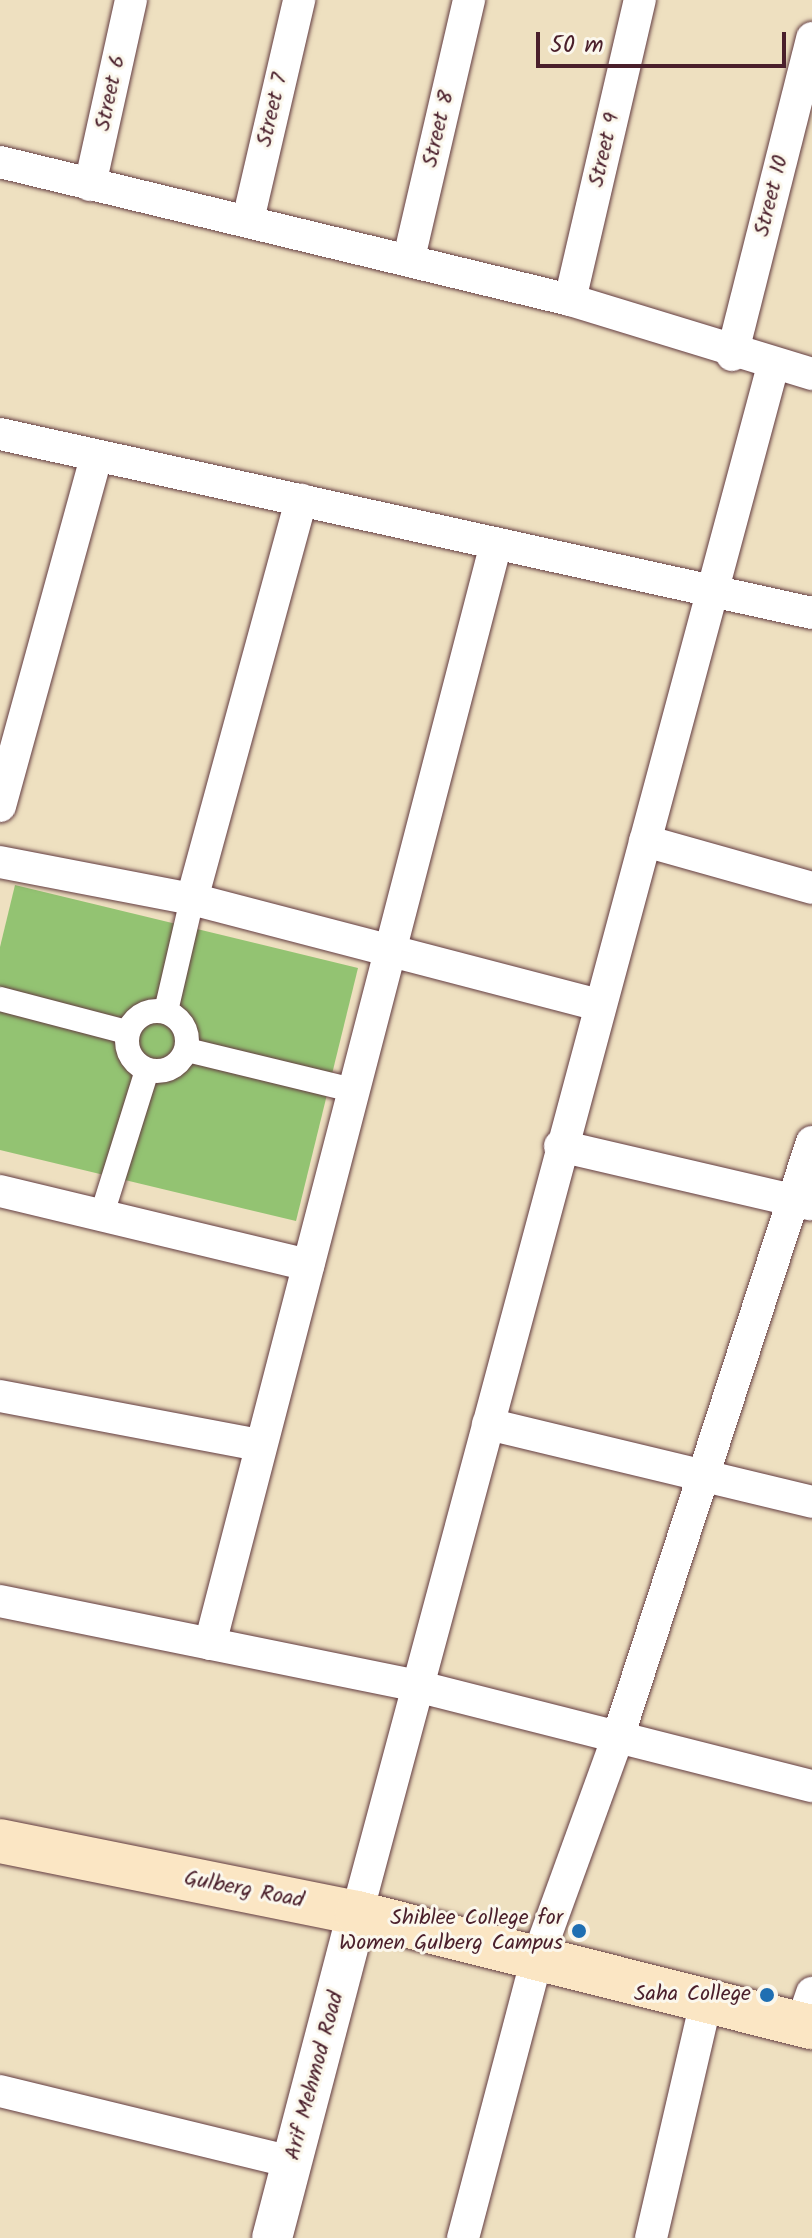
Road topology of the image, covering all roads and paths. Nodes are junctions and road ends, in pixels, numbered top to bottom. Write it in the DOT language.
graph roads {
  1 [pos="131,0"];
  2 [pos="299,0"];
  3 [pos="469,0"];
  4 [pos="640,0"];
  5 [pos="812,38"];
  6 [pos="0,162"];
  7 [pos="90,185"];
  8 [pos="248,220"];
  9 [pos="409,258"];
  10 [pos="570,300"];
  11 [pos="732,355"];
  12 [pos="773,366"];
  13 [pos="812,374"];
  14 [pos="0,434"];
  15 [pos="95,460"];
  16 [pos="301,500"];
  17 [pos="496,544"];
  18 [pos="712,590"];
  19 [pos="812,613"];
  20 [pos="0,806"];
  21 [pos="645,841"];
  22 [pos="0,862"];
  23 [pos="812,888"];
  24 [pos="192,899"];
  25 [pos="393,952"];
  26 [pos="0,999"];
  27 [pos="599,1005"];
  28 [pos="166,1011"];
  29 [pos="127,1032"];
  30 [pos="187,1050"];
  31 [pos="147,1070"];
  32 [pos="356,1091"];
  33 [pos="812,1142"];
  34 [pos="560,1146"];
  35 [pos="0,1191"];
  36 [pos="802,1202"];
  37 [pos="102,1214"];
  38 [pos="308,1265"];
  39 [pos="0,1396"];
  40 [pos="488,1424"];
  41 [pos="260,1445"];
  42 [pos="698,1477"];
  43 [pos="812,1502"];
  44 [pos="0,1601"];
  45 [pos="210,1644"];
  46 [pos="416,1686"];
  47 [pos="617,1740"];
  48 [pos="812,1786"];
  49 [pos="0,1841"];
  50 [pos="357,1913"];
  51 [pos="536,1962"];
  52 [pos="706,2001"];
  53 [pos="808,2015"];
  54 [pos="0,2091"];
  55 [pos="292,2162"];
  56 [pos="272,2238"];
  57 [pos="463,2238"];
  58 [pos="651,2238"];
  1 -- 7 [label="street, Street 6"];
  2 -- 8 [label="street, Street 7"];
  3 -- 9 [label="street, Street 8"];
  4 -- 10 [label="street, Street 9"];
  5 -- 11 [label="street, Street 10"];
  6 -- 7 [label="street"];
  7 -- 8 [label="street"];
  8 -- 9 [label="street"];
  9 -- 10 [label="street"];
  10 -- 11 [label="street"];
  11 -- 12 [label="street"];
  12 -- 13 [label="street"];
  12 -- 18 [label="street"];
  14 -- 15 [label="street"];
  15 -- 16 [label="street"];
  15 -- 20 [label="street"];
  16 -- 17 [label="street"];
  16 -- 24 [label="street"];
  17 -- 18 [label="street"];
  17 -- 25 [label="street"];
  18 -- 19 [label="street"];
  18 -- 21 [label="street"];
  21 -- 23 [label="street"];
  21 -- 27 [label="street"];
  22 -- 24 [label="street"];
  24 -- 25 [label="street"];
  24 -- 28 [label="street"];
  25 -- 27 [label="street"];
  25 -- 32 [label="street"];
  26 -- 29 [label="street"];
  27 -- 34 [label="street"];
  28 -- 29 [label="street"];
  28 -- 30 [label="street"];
  29 -- 31 [label="street"];
  30 -- 31 [label="street"];
  30 -- 32 [label="street"];
  31 -- 37 [label="street"];
  32 -- 38 [label="street"];
  33 -- 36 [label="street"];
  34 -- 36 [label="street"];
  34 -- 40 [label="street"];
  35 -- 37 [label="street"];
  36 -- 42 [label="street"];
  37 -- 38 [label="street"];
  38 -- 41 [label="street"];
  39 -- 41 [label="street"];
  40 -- 42 [label="street"];
  40 -- 46 [label="street"];
  41 -- 45 [label="street"];
  42 -- 43 [label="street"];
  42 -- 47 [label="street"];
  44 -- 45 [label="street"];
  45 -- 46 [label="street"];
  46 -- 47 [label="street"];
  46 -- 50 [label="street"];
  47 -- 48 [label="street"];
  47 -- 51 [label="street"];
  49 -- 50 [label="main road, Gulberg Road"];
  50 -- 51 [label="main road, Gulberg Road"];
  50 -- 55 [label="street, Arif Mehmod Road"];
  51 -- 52 [label="main road, Gulberg Road"];
  51 -- 57 [label="street"];
  52 -- 53 [label="main road, Gulberg Road"];
  52 -- 58 [label="street"];
  54 -- 55 [label="street"];
  55 -- 56 [label="street, Arif Mehmod Road"];
}
